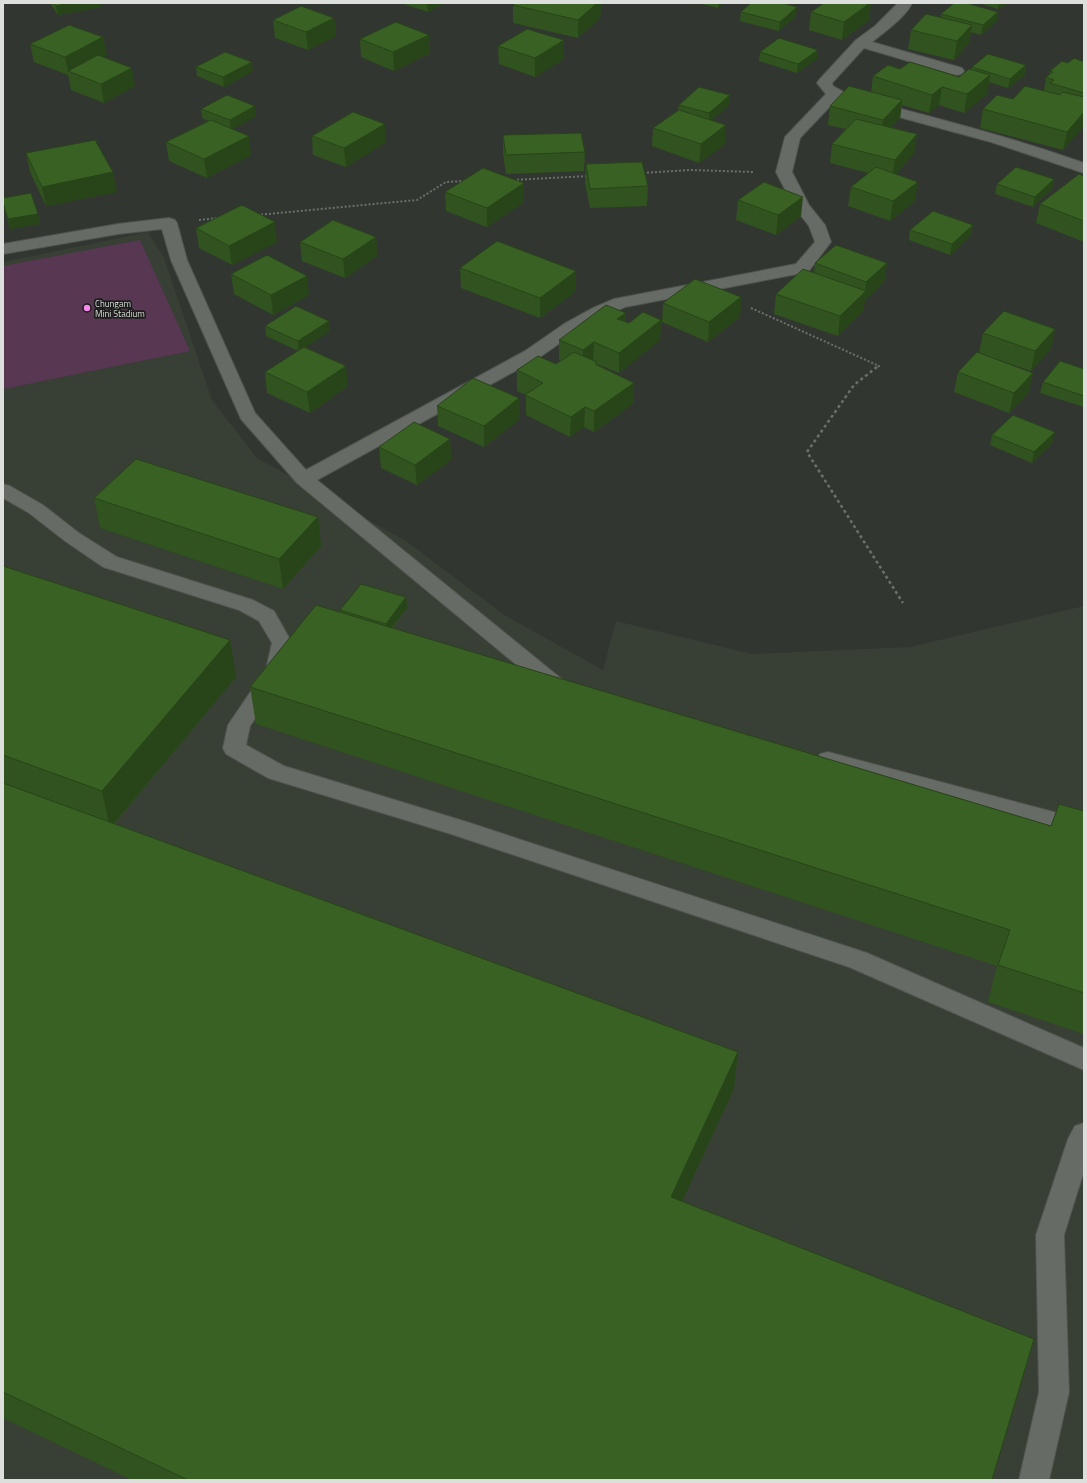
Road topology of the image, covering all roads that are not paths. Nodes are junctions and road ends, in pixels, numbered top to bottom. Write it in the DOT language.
graph roads {
  1 [pos="905,3"];
  2 [pos="861,43"];
  3 [pos="957,71"];
  4 [pos="835,94"];
  5 [pos="1084,168"];
  6 [pos="3,249"];
  7 [pos="304,479"];
  8 [pos="3,490"];
  9 [pos="582,696"];
  10 [pos="806,754"];
  11 [pos="1084,828"];
  12 [pos="1084,1059"];
  13 [pos="1084,1134"];
  14 [pos="1034,1480"];
  1 -- 2 [label="street"];
  2 -- 3 [label="street"];
  2 -- 4 [label="street"];
  4 -- 5 [label="street"];
  4 -- 7 [label="street"];
  6 -- 7 [label="street"];
  7 -- 9 [label="street"];
  8 -- 12 [label="street"];
  10 -- 11 [label="street"];
  13 -- 14 [label="street"];
}
